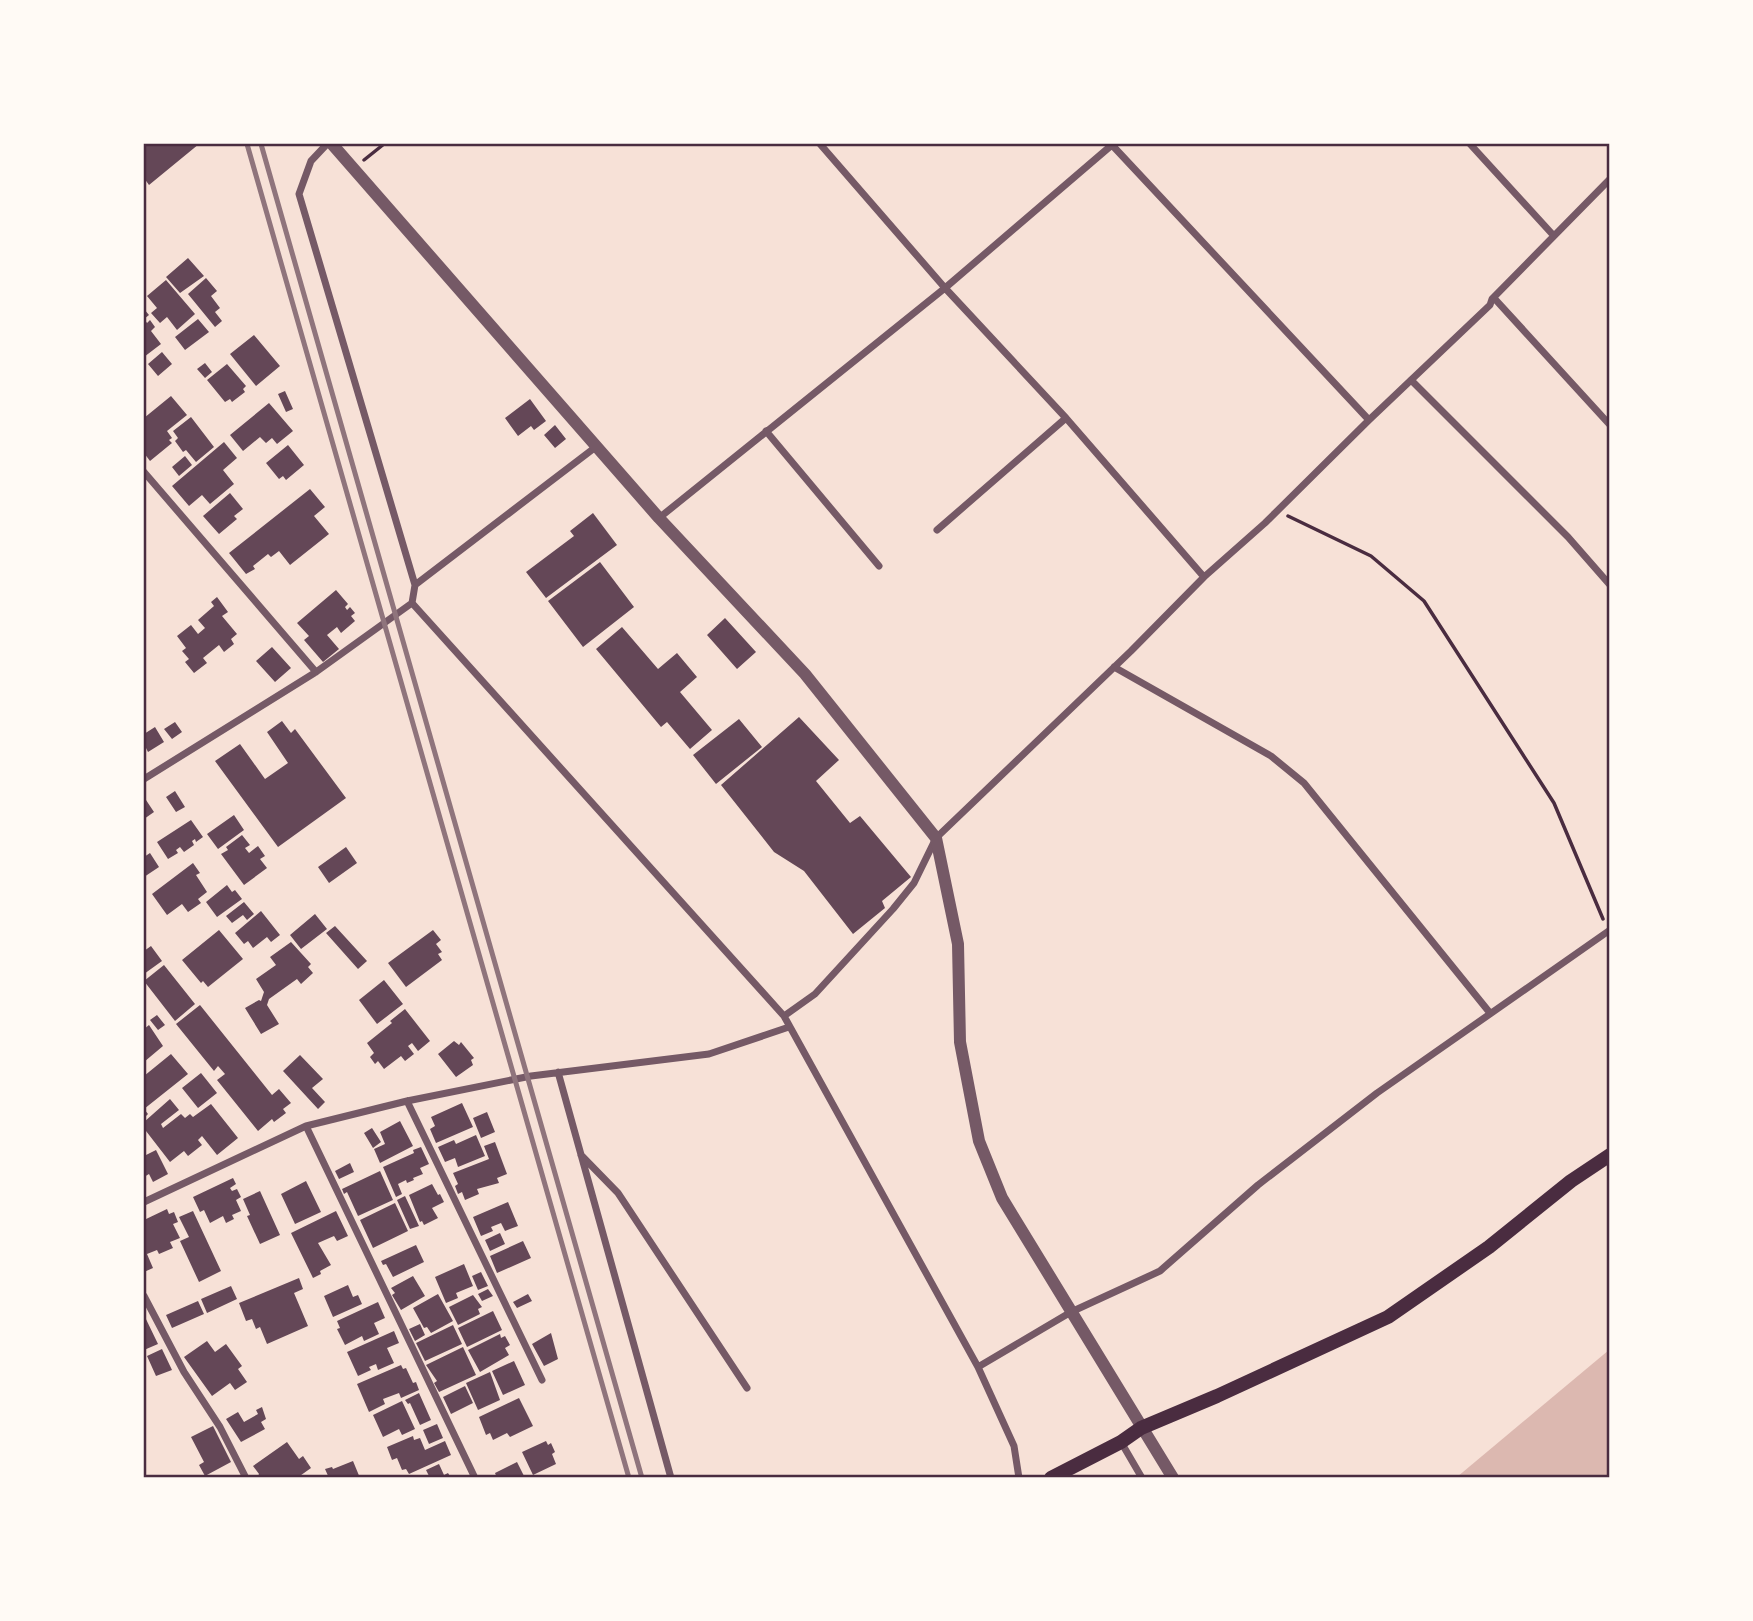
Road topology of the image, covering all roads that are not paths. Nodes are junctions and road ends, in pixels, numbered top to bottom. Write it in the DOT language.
graph roads {
  1 [pos="330,144"];
  2 [pos="820,144"];
  3 [pos="1112,144"];
  4 [pos="1470,144"];
  5 [pos="1609,179"];
  6 [pos="1554,236"];
  7 [pos="945,288"];
  8 [pos="1494,298"];
  9 [pos="1411,380"];
  10 [pos="1066,418"];
  11 [pos="1368,420"];
  12 [pos="1609,425"];
  13 [pos="765,432"];
  14 [pos="597,445"];
  15 [pos="144,472"];
  16 [pos="659,518"];
  17 [pos="937,530"];
  18 [pos="878,566"];
  19 [pos="1204,578"];
  20 [pos="415,585"];
  21 [pos="1609,585"];
  22 [pos="412,603"];
  23 [pos="1114,667"];
  24 [pos="316,672"];
  25 [pos="144,779"];
  26 [pos="936,838"];
  27 [pos="1609,930"];
  28 [pos="1490,1013"];
  29 [pos="784,1016"];
  30 [pos="789,1027"];
  31 [pos="558,1072"];
  32 [pos="407,1101"];
  33 [pos="306,1126"];
  34 [pos="580,1154"];
  35 [pos="1609,1155"];
  36 [pos="144,1202"];
  37 [pos="144,1296"];
  38 [pos="1070,1312"];
  39 [pos="978,1367"];
  40 [pos="542,1380"];
  41 [pos="747,1388"];
  42 [pos="1141,1428"];
  43 [pos="1121,1442"];
  44 [pos="246,1478"];
  45 [pos="475,1478"];
  46 [pos="671,1478"];
  47 [pos="1019,1478"];
  48 [pos="1051,1478"];
  49 [pos="1142,1478"];
  50 [pos="1173,1478"];
  1 -- 14 [label="street"];
  1 -- 20 [label="street"];
  2 -- 7 [label="street"];
  3 -- 7 [label="street"];
  3 -- 11 [label="street"];
  4 -- 6 [label="street"];
  5 -- 6 [label="street"];
  6 -- 8 [label="street"];
  7 -- 10 [label="street"];
  7 -- 13 [label="street"];
  8 -- 9 [label="street"];
  8 -- 12 [label="street"];
  9 -- 11 [label="street"];
  9 -- 21 [label="street"];
  10 -- 17 [label="street"];
  10 -- 19 [label="street"];
  11 -- 19 [label="street"];
  13 -- 16 [label="street"];
  13 -- 18 [label="street"];
  14 -- 16 [label="street"];
  14 -- 20 [label="street"];
  15 -- 24 [label="street"];
  16 -- 26 [label="street"];
  19 -- 23 [label="street"];
  20 -- 22 [label="street"];
  22 -- 24 [label="street"];
  22 -- 29 [label="street"];
  23 -- 26 [label="street"];
  23 -- 28 [label="street"];
  24 -- 25 [label="street"];
  26 -- 29 [label="street"];
  26 -- 38 [label="street"];
  27 -- 28 [label="street"];
  28 -- 38 [label="street"];
  29 -- 30 [label="street"];
  30 -- 31 [label="street"];
  30 -- 39 [label="street"];
  31 -- 32 [label="street"];
  31 -- 34 [label="street"];
  32 -- 33 [label="street"];
  32 -- 40 [label="street"];
  33 -- 36 [label="street"];
  33 -- 45 [label="street"];
  34 -- 41 [label="street"];
  34 -- 46 [label="street"];
  35 -- 42 [label="main road"];
  37 -- 44 [label="street"];
  38 -- 39 [label="street"];
  38 -- 42 [label="street"];
  39 -- 47 [label="street"];
  42 -- 43 [label="main road"];
  42 -- 50 [label="street"];
  43 -- 48 [label="main road"];
  43 -- 49 [label="street"];
}
